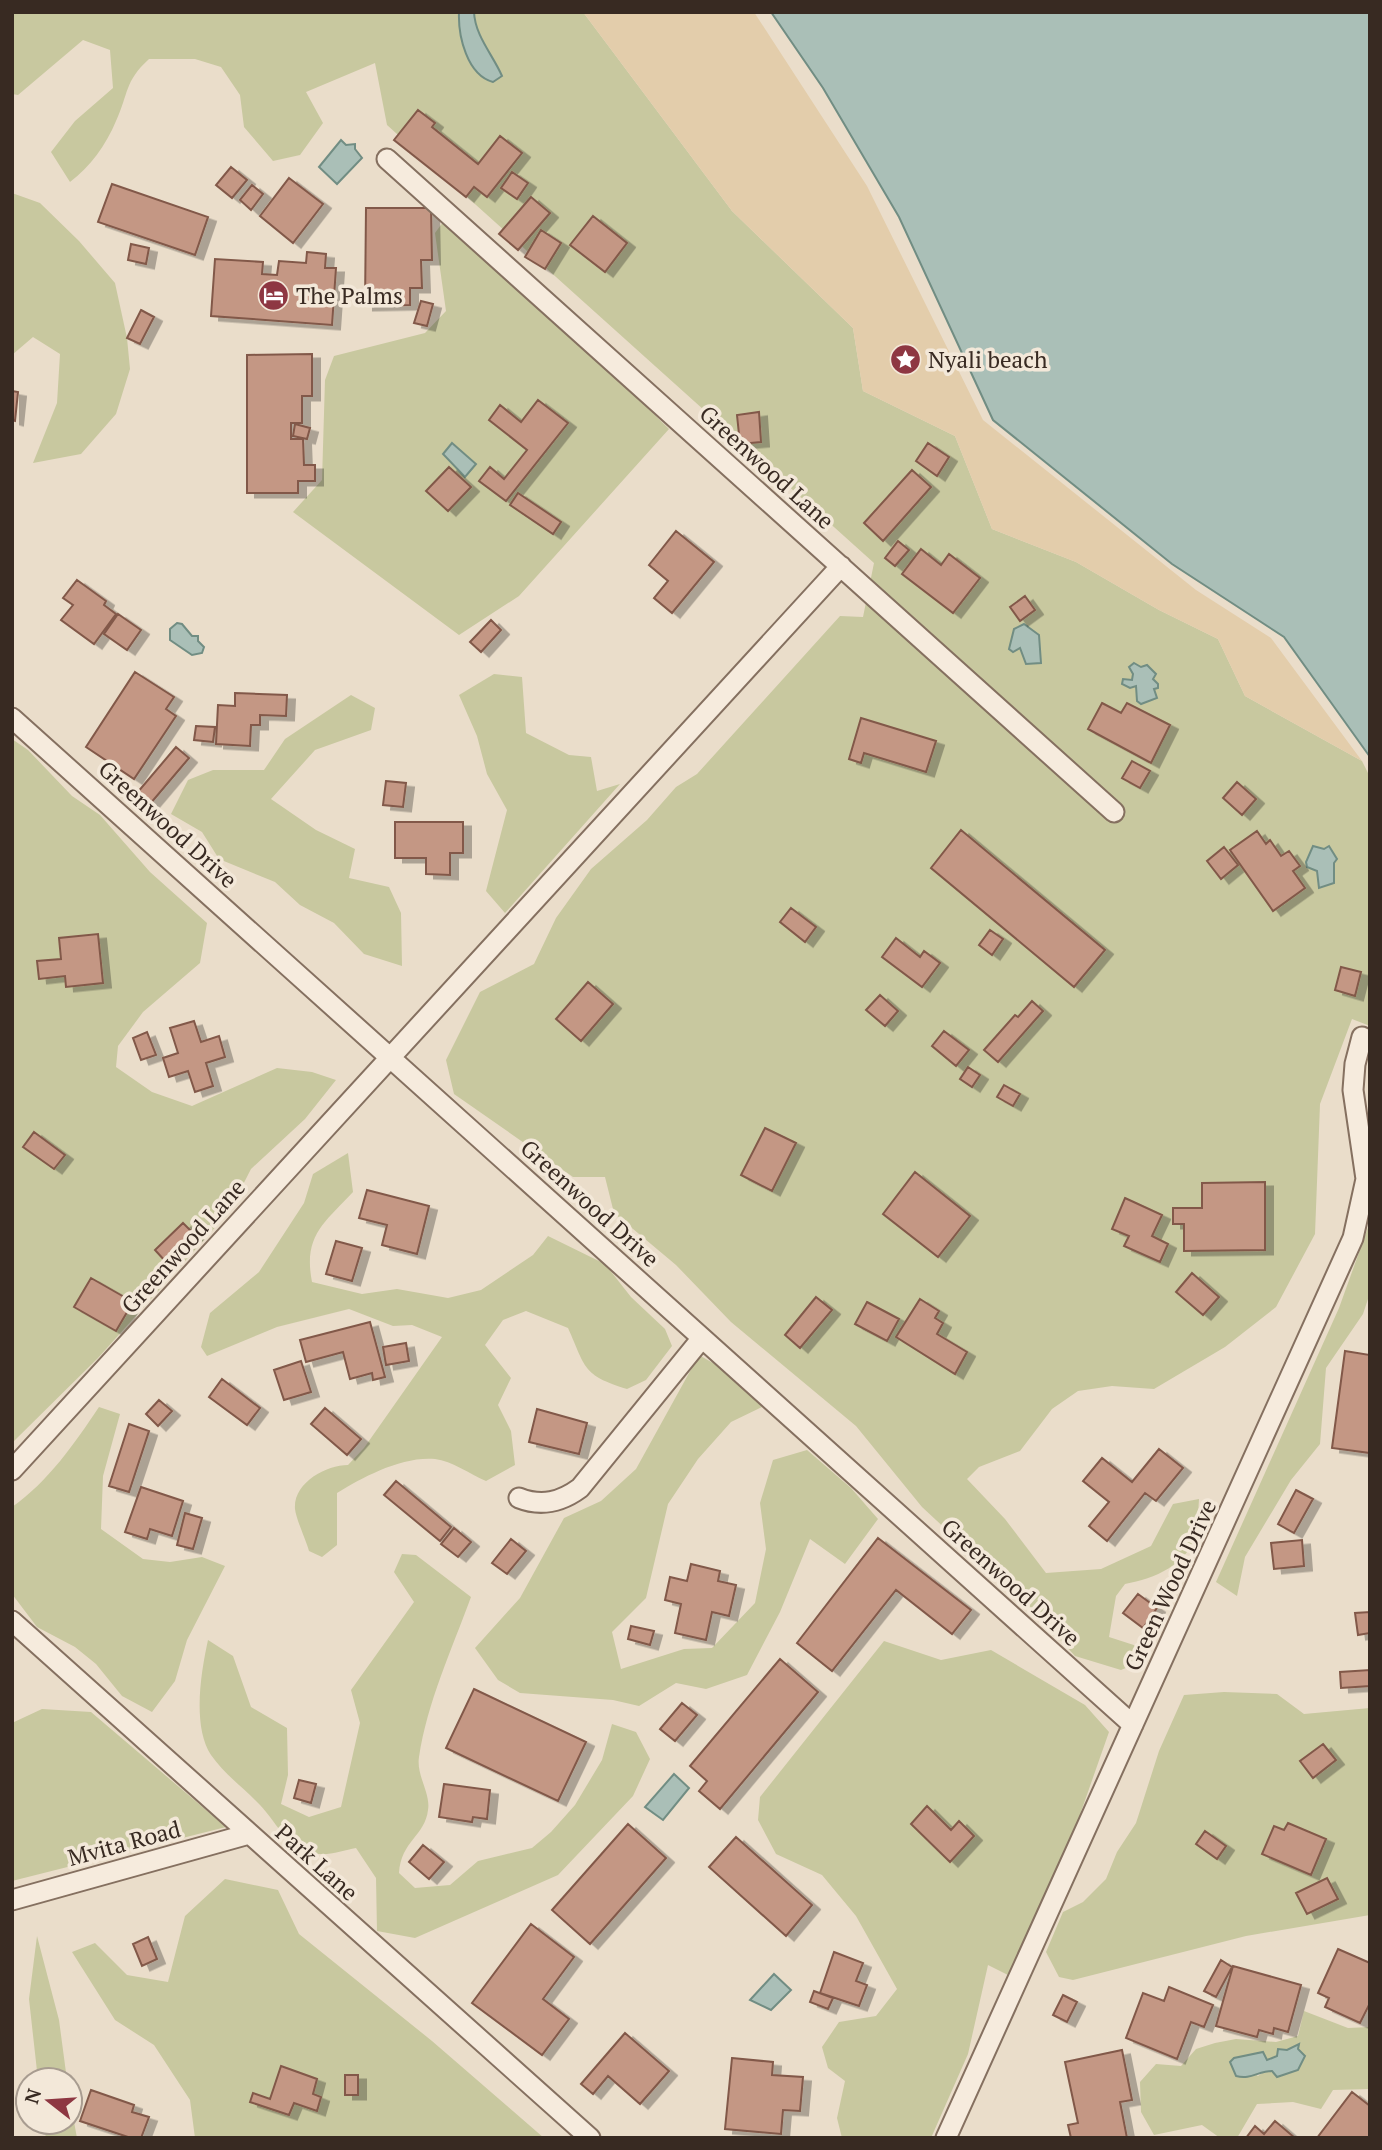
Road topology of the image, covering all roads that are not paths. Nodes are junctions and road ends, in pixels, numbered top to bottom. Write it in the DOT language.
graph roads {
  1 [pos="387,159"];
  2 [pos="841,566"];
  3 [pos="12,718"];
  4 [pos="1114,812"];
  5 [pos="1362,1037"];
  6 [pos="390,1055"];
  7 [pos="702,1338"];
  8 [pos="12,1470"];
  9 [pos="520,1498"];
  10 [pos="12,1621"];
  11 [pos="1133,1725"];
  12 [pos="249,1834"];
  13 [pos="12,1900"];
  14 [pos="590,2138"];
  15 [pos="946,2138"];
  1 -- 2 [label="street, Greenwood Lane"];
  2 -- 4 [label="street, Greenwood Lane"];
  2 -- 6 [label="street, Greenwood Lane"];
  3 -- 6 [label="street, Greenwood Drive"];
  5 -- 11 [label="street, Green Wood Drive"];
  6 -- 7 [label="street, Greenwood Drive"];
  6 -- 8 [label="street, Greenwood Lane"];
  7 -- 9 [label="street"];
  7 -- 11 [label="street, Greenwood Drive"];
  10 -- 12 [label="street, Park Lane"];
  11 -- 15 [label="street, Green Wood Drive"];
  12 -- 13 [label="street, Mvita Road"];
  12 -- 14 [label="street, Park Lane"];
}
